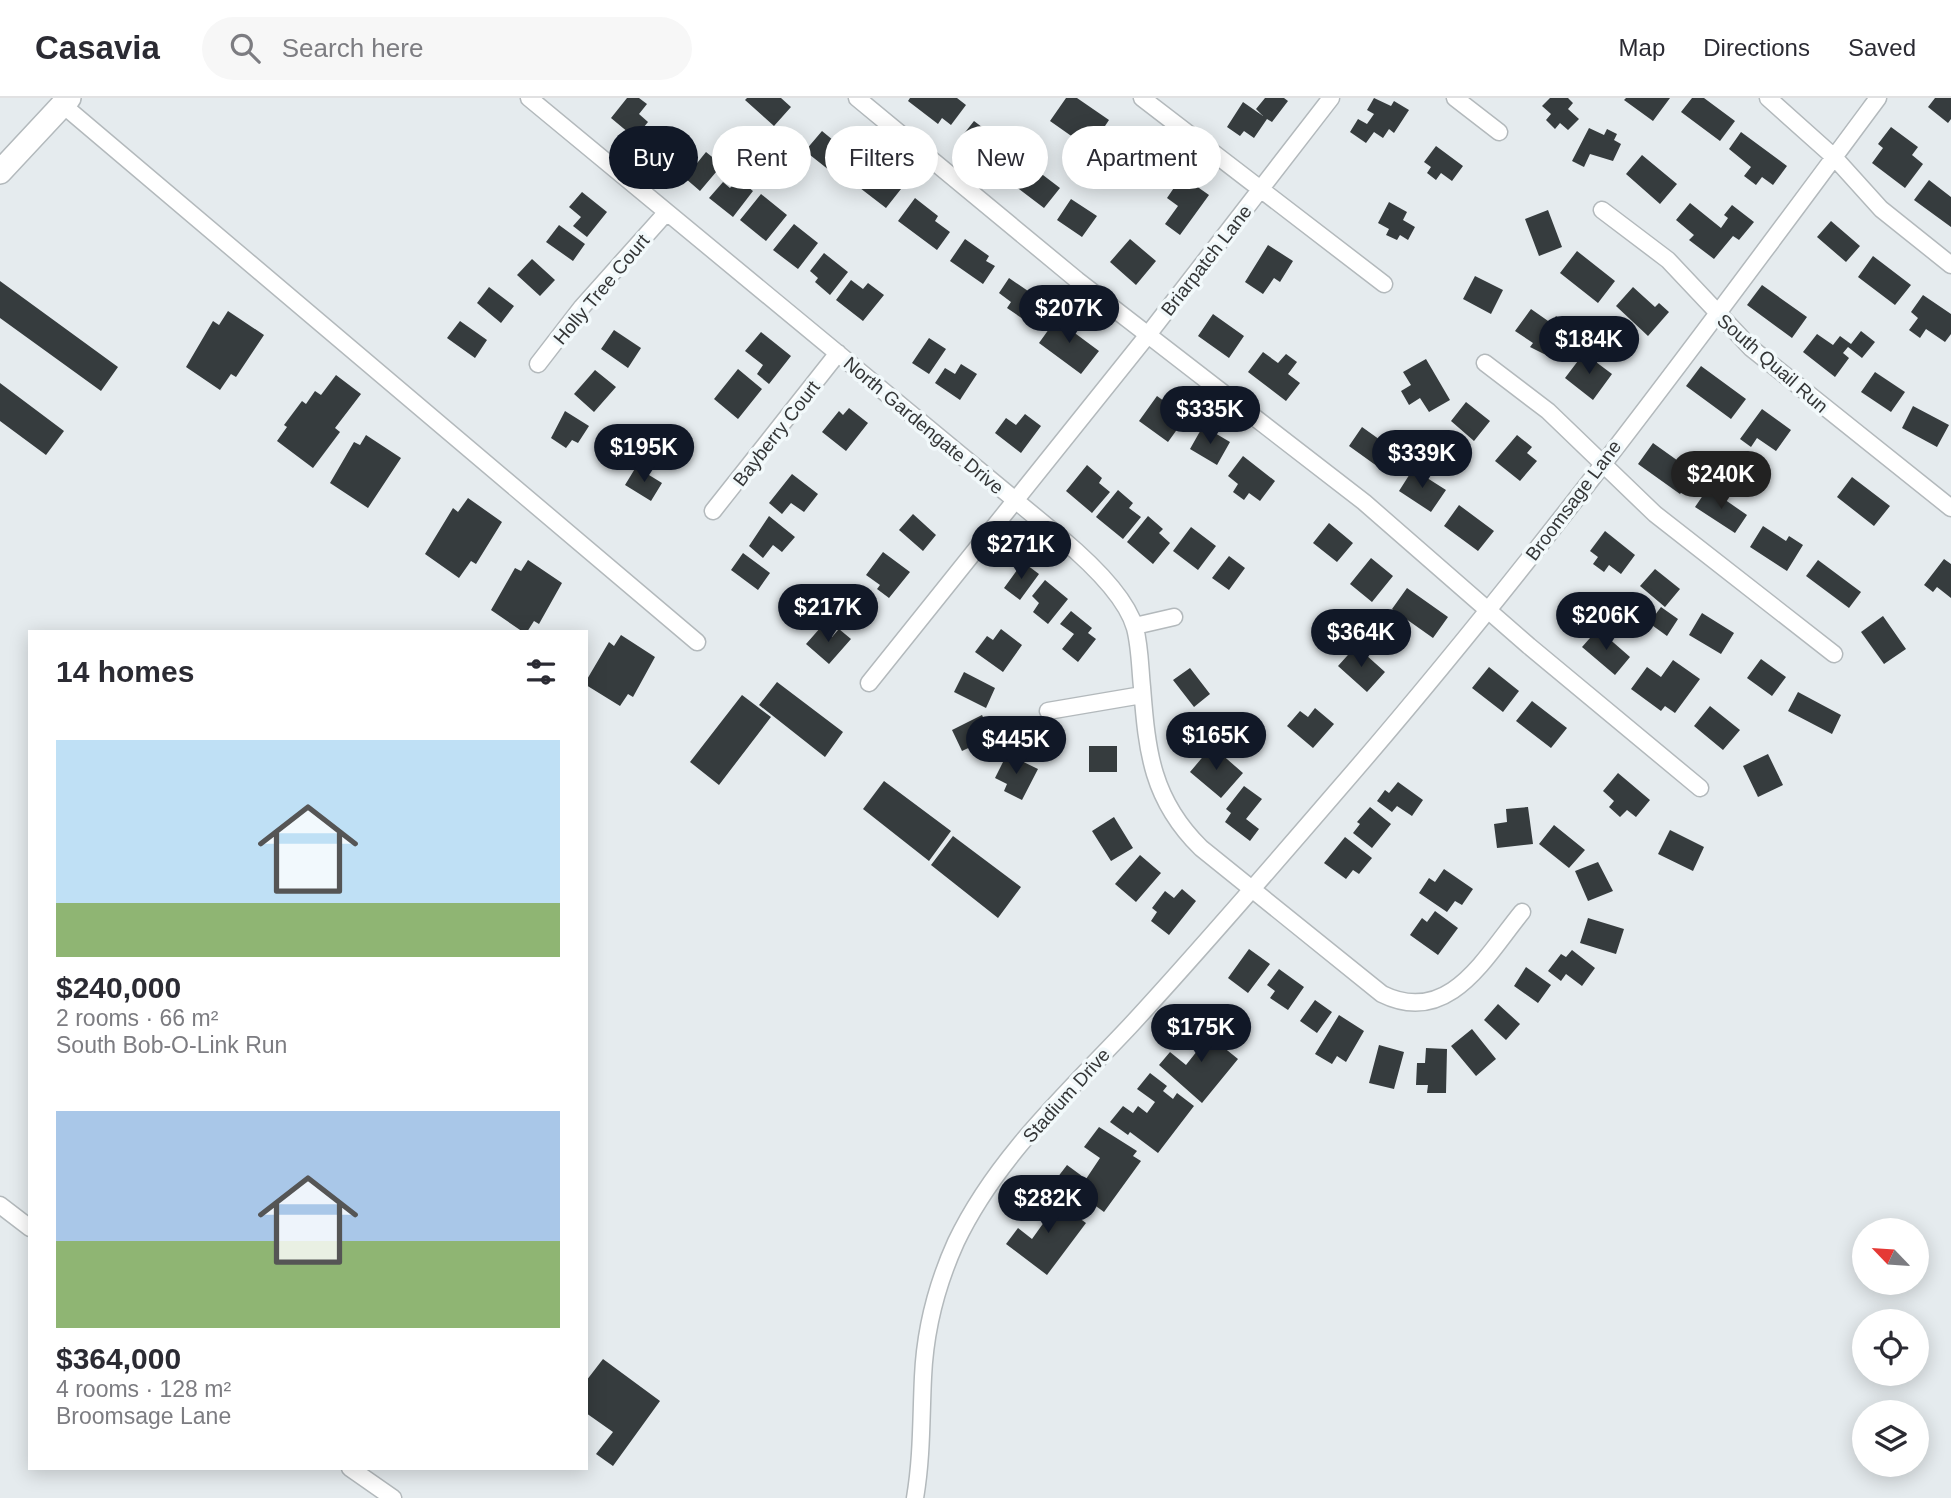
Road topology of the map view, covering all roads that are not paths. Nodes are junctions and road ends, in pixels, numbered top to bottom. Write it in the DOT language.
graph roads {
  1 [pos="529,98"];
  2 [pos="857,98"];
  3 [pos="1142,98"];
  4 [pos="1331,98"];
  5 [pos="1455,98"];
  6 [pos="1768,98"];
  7 [pos="1878,98"];
  8 [pos="66,101"];
  9 [pos="1499,132"];
  10 [pos="1834,157"];
  11 [pos="0,172"];
  12 [pos="1262,189"];
  13 [pos="1602,211"];
  14 [pos="665,214"];
  15 [pos="1951,265"];
  16 [pos="1384,284"];
  17 [pos="1716,313"];
  18 [pos="1147,335"];
  19 [pos="838,353"];
  20 [pos="1485,363"];
  21 [pos="538,364"];
  22 [pos="1601,464"];
  23 [pos="1015,500"];
  24 [pos="1951,508"];
  25 [pos="713,512"];
  26 [pos="1489,611"];
  27 [pos="1174,617"];
  28 [pos="1135,626"];
  29 [pos="697,642"];
  30 [pos="1834,654"];
  31 [pos="869,683"];
  32 [pos="1142,695"];
  33 [pos="1048,711"];
  34 [pos="1700,788"];
  35 [pos="1251,888"];
  36 [pos="1522,912"];
  37 [pos="0,1205"];
  38 [pos="28,1226"];
  39 [pos="353,1470"];
  40 [pos="393,1498"];
  41 [pos="915,1498"];
  1 -- 14 [label="street, North Gardengate Drive"];
  2 -- 18 [label="street"];
  3 -- 12 [label="street"];
  4 -- 12 [label="street, Briarpatch Lane"];
  5 -- 9 [label="street"];
  6 -- 10 [label="street"];
  7 -- 10 [label="street, Broomsage Lane"];
  8 -- 11 [label="main road"];
  8 -- 29 [label="street"];
  10 -- 15 [label="street"];
  10 -- 17 [label="street, Broomsage Lane"];
  12 -- 16 [label="street"];
  12 -- 18 [label="street, Briarpatch Lane"];
  13 -- 17 [label="street, South Quail Run"];
  14 -- 19 [label="street, North Gardengate Drive"];
  14 -- 21 [label="street, Holly Tree Court"];
  17 -- 22 [label="street, Broomsage Lane"];
  17 -- 24 [label="street, South Quail Run"];
  18 -- 23 [label="street, Briarpatch Lane"];
  18 -- 26 [label="street"];
  19 -- 23 [label="street, North Gardengate Drive"];
  19 -- 25 [label="street, Bayberry Court"];
  20 -- 22 [label="street"];
  22 -- 26 [label="street, Broomsage Lane"];
  22 -- 30 [label="street"];
  23 -- 28 [label="street, North Gardengate Drive"];
  23 -- 31 [label="street, Briarpatch Lane"];
  26 -- 34 [label="street"];
  26 -- 35 [label="street, Broomsage Lane"];
  27 -- 28 [label="street"];
  28 -- 32 [label="street, North Gardengate Drive"];
  32 -- 33 [label="street"];
  32 -- 35 [label="street, North Gardengate Drive"];
  35 -- 36 [label="street, North Gardengate Drive"];
  35 -- 41 [label="street, Stadium Drive"];
  37 -- 38 [label="street"];
  39 -- 40 [label="street"];
}
